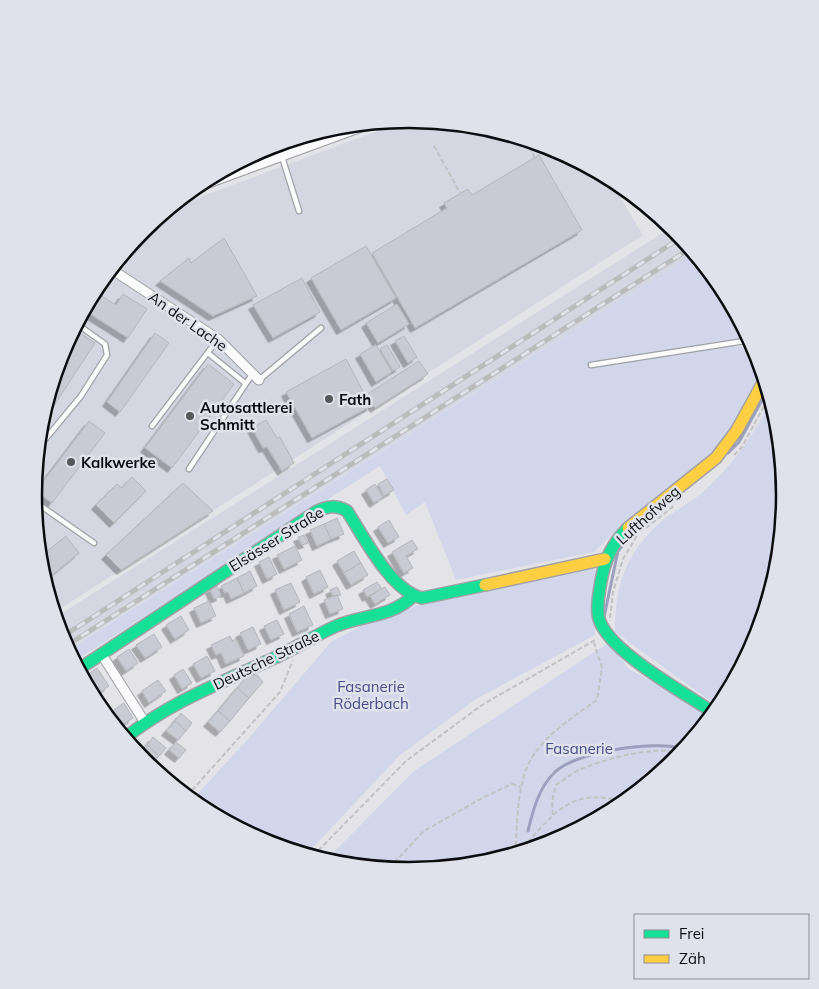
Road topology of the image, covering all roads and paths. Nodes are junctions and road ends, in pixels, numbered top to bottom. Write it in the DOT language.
graph roads {
  1 [pos="342,134"];
  2 [pos="434,146"];
  3 [pos="529,147"];
  4 [pos="282,157"];
  5 [pos="535,158"];
  6 [pos="226,177"];
  7 [pos="460,193"];
  8 [pos="299,211"];
  9 [pos="117,273"];
  10 [pos="82,328"];
  11 [pos="321,328"];
  12 [pos="218,339"];
  13 [pos="743,341"];
  14 [pos="208,353"];
  15 [pos="591,365"];
  16 [pos="253,373"];
  17 [pos="260,380"];
  18 [pos="245,383"];
  19 [pos="760,388"];
  20 [pos="152,426"];
  21 [pos="48,436"];
  22 [pos="189,469"];
  23 [pos="43,507"];
  24 [pos="94,543"];
  25 [pos="623,558"];
  26 [pos="605,559"];
  27 [pos="413,596"];
  28 [pos="604,632"];
  29 [pos="300,644"];
  30 [pos="102,655"];
  31 [pos="85,665"];
  32 [pos="708,709"];
  33 [pos="144,721"];
  34 [pos="131,733"];
  35 [pos="672,751"];
  36 [pos="521,788"];
  37 [pos="192,790"];
  38 [pos="613,800"];
  39 [pos="552,815"];
  40 [pos="528,842"];
  41 [pos="517,845"];
  42 [pos="319,850"];
  43 [pos="395,861"];
  1 -- 4 [label="street"];
  2 -- 7 [label="path"];
  3 -- 5 [label="path"];
  4 -- 6 [label="street"];
  4 -- 8 [label="lane"];
  9 -- 12 [label="street, An der Lache"];
  10 -- 21 [label="lane"];
  11 -- 17 [label="lane"];
  12 -- 14 [label="lane"];
  12 -- 16 [label="street, An der Lache"];
  13 -- 15 [label="lane"];
  14 -- 18 [label="lane"];
  14 -- 20 [label="lane"];
  16 -- 17 [label="street, An der Lache"];
  16 -- 18 [label="lane"];
  18 -- 22 [label="lane"];
  19 -- 26 [label="street, Lufthofweg"];
  23 -- 24 [label="lane"];
  25 -- 28 [label="path"];
  26 -- 27 [label="street"];
  26 -- 28 [label="street, Lufthofweg"];
  27 -- 29 [label="street, Deutsche Straße"];
  27 -- 30 [label="street, Elsässer Straße"];
  28 -- 32 [label="street"];
  29 -- 33 [label="street, Deutsche Straße"];
  29 -- 37 [label="path"];
  30 -- 31 [label="street, Elsässer Straße"];
  30 -- 33 [label="street"];
  33 -- 34 [label="street, Deutsche Straße"];
  35 -- 39 [label="path"];
  36 -- 41 [label="path"];
  36 -- 42 [label="path"];
  36 -- 43 [label="path"];
  38 -- 39 [label="path"];
  39 -- 40 [label="path"];
}
